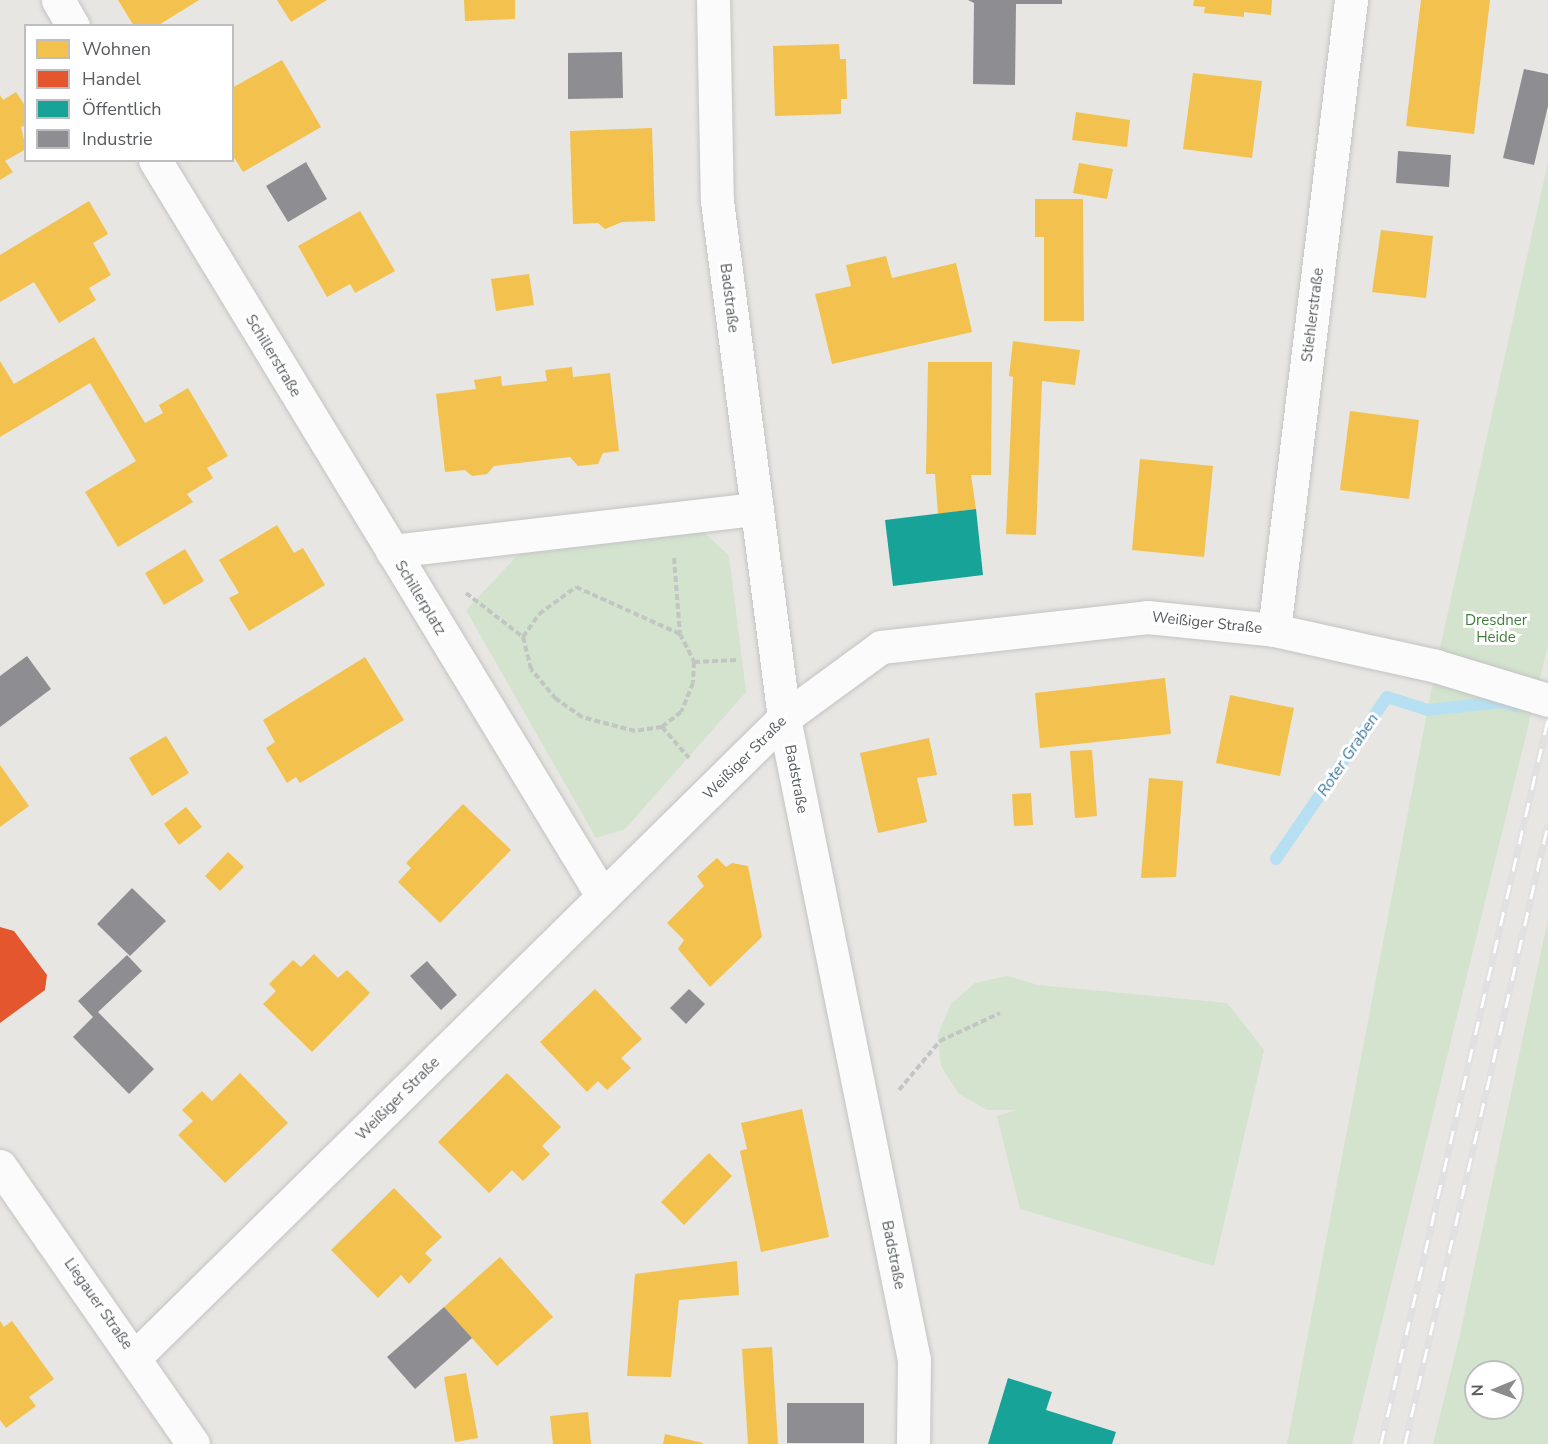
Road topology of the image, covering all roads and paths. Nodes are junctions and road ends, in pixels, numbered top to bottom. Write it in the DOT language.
graph roads {
  1 [pos="58,0"];
  2 [pos="713,0"];
  3 [pos="1351,0"];
  4 [pos="72,24"];
  5 [pos="156,162"];
  6 [pos="757,509"];
  7 [pos="671,521"];
  8 [pos="392,551"];
  9 [pos="1274,630"];
  10 [pos="680,634"];
  11 [pos="1548,700"];
  12 [pos="784,718"];
  13 [pos="662,727"];
  14 [pos="688,756"];
  15 [pos="603,897"];
  16 [pos="1000,1013"];
  17 [pos="862,1104"];
  18 [pos="0,1166"];
  19 [pos="135,1357"];
  20 [pos="193,1444"];
  21 [pos="913,1444"];
  1 -- 4 [label="street"];
  2 -- 6 [label="street, Badstraße"];
  3 -- 9 [label="street, Stiehlerstraße"];
  5 -- 8 [label="street, Schillerstraße"];
  6 -- 7 [label="street, Schillerplatz"];
  6 -- 12 [label="street, Badstraße"];
  7 -- 8 [label="street, Schillerplatz"];
  7 -- 10 [label="path"];
  8 -- 15 [label="street, Schillerplatz"];
  9 -- 11 [label="street, Weißiger Straße"];
  9 -- 12 [label="street, Weißiger Straße"];
  10 -- 13 [label="path"];
  10 -- 13 [label="path"];
  12 -- 15 [label="street, Weißiger Straße"];
  12 -- 17 [label="street, Badstraße"];
  13 -- 14 [label="path"];
  15 -- 19 [label="street, Weißiger Straße"];
  16 -- 17 [label="path"];
  17 -- 21 [label="street, Badstraße"];
  18 -- 19 [label="street, Liegauer Straße"];
  19 -- 20 [label="street, Liegauer Straße"];
}
